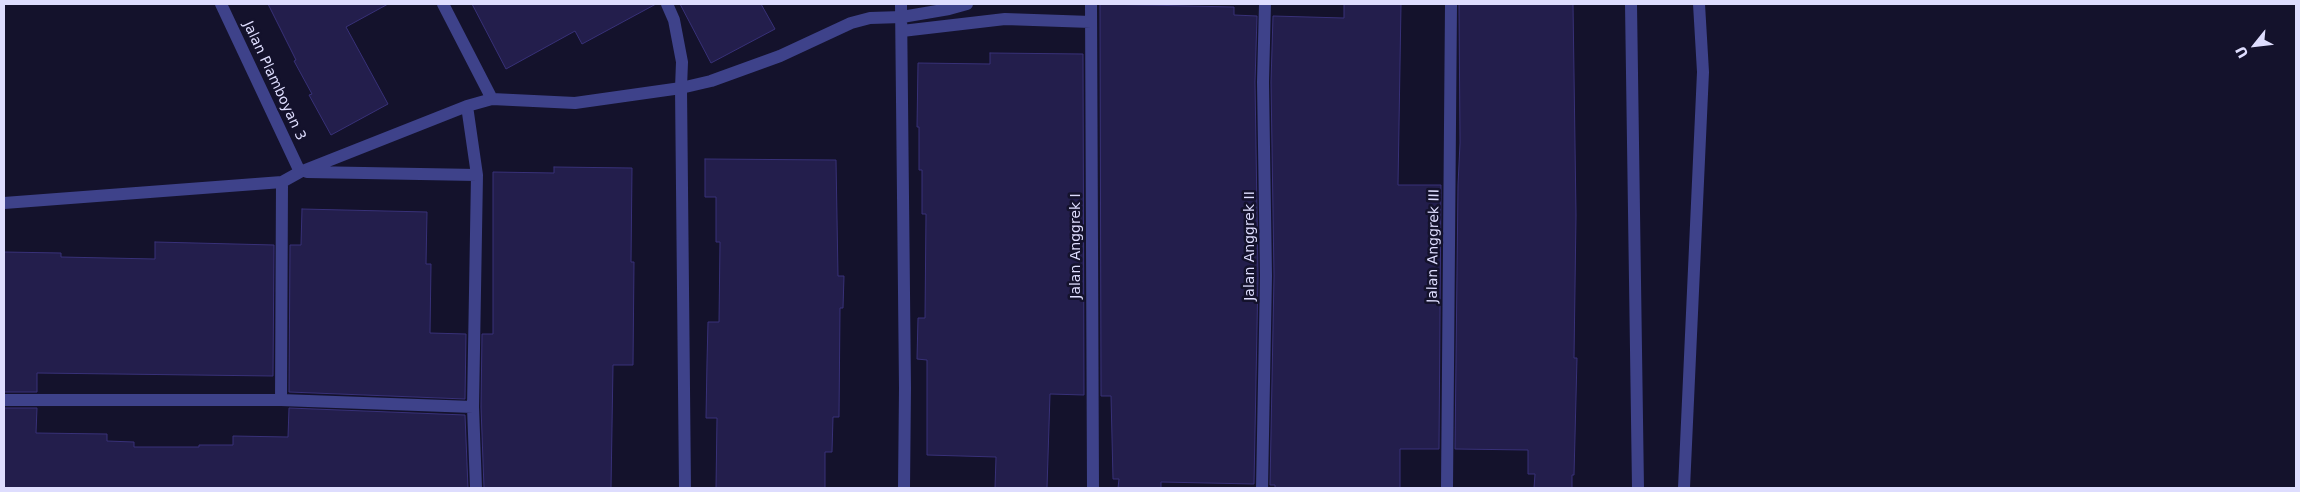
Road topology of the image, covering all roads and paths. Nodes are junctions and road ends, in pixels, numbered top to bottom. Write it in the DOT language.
graph roads {
  1 [pos="221,4"];
  2 [pos="444,4"];
  3 [pos="667,4"];
  4 [pos="901,4"];
  5 [pos="967,4"];
  6 [pos="1091,4"];
  7 [pos="1265,4"];
  8 [pos="1452,4"];
  9 [pos="1631,4"];
  10 [pos="1699,4"];
  11 [pos="902,17"];
  12 [pos="1091,22"];
  13 [pos="902,31"];
  14 [pos="681,88"];
  15 [pos="492,99"];
  16 [pos="467,106"];
  17 [pos="300,172"];
  18 [pos="477,175"];
  19 [pos="282,182"];
  20 [pos="4,203"];
  21 [pos="4,400"];
  22 [pos="281,400"];
  23 [pos="473,407"];
  24 [pos="476,488"];
  25 [pos="686,488"];
  26 [pos="904,488"];
  27 [pos="1093,488"];
  28 [pos="1262,488"];
  29 [pos="1447,488"];
  30 [pos="1638,488"];
  31 [pos="1684,488"];
  1 -- 17 [label="street, Jalan Plamboyan 3"];
  2 -- 15 [label="street"];
  3 -- 14 [label="street"];
  4 -- 11 [label="street"];
  5 -- 11 [label="street"];
  6 -- 12 [label="street, Jalan Anggrek I"];
  7 -- 28 [label="street, Jalan Anggrek II"];
  8 -- 29 [label="street, Jalan Anggrek III"];
  9 -- 30 [label="street"];
  10 -- 31 [label="street"];
  11 -- 13 [label="street"];
  11 -- 14 [label="street"];
  12 -- 13 [label="street"];
  12 -- 27 [label="street, Jalan Anggrek I"];
  13 -- 26 [label="street"];
  14 -- 15 [label="street"];
  14 -- 25 [label="street"];
  15 -- 16 [label="street"];
  16 -- 17 [label="street"];
  16 -- 18 [label="street"];
  17 -- 18 [label="street"];
  17 -- 19 [label="street"];
  18 -- 23 [label="street"];
  19 -- 20 [label="street"];
  19 -- 22 [label="street"];
  21 -- 22 [label="street"];
  22 -- 23 [label="street"];
  23 -- 24 [label="street"];
}
